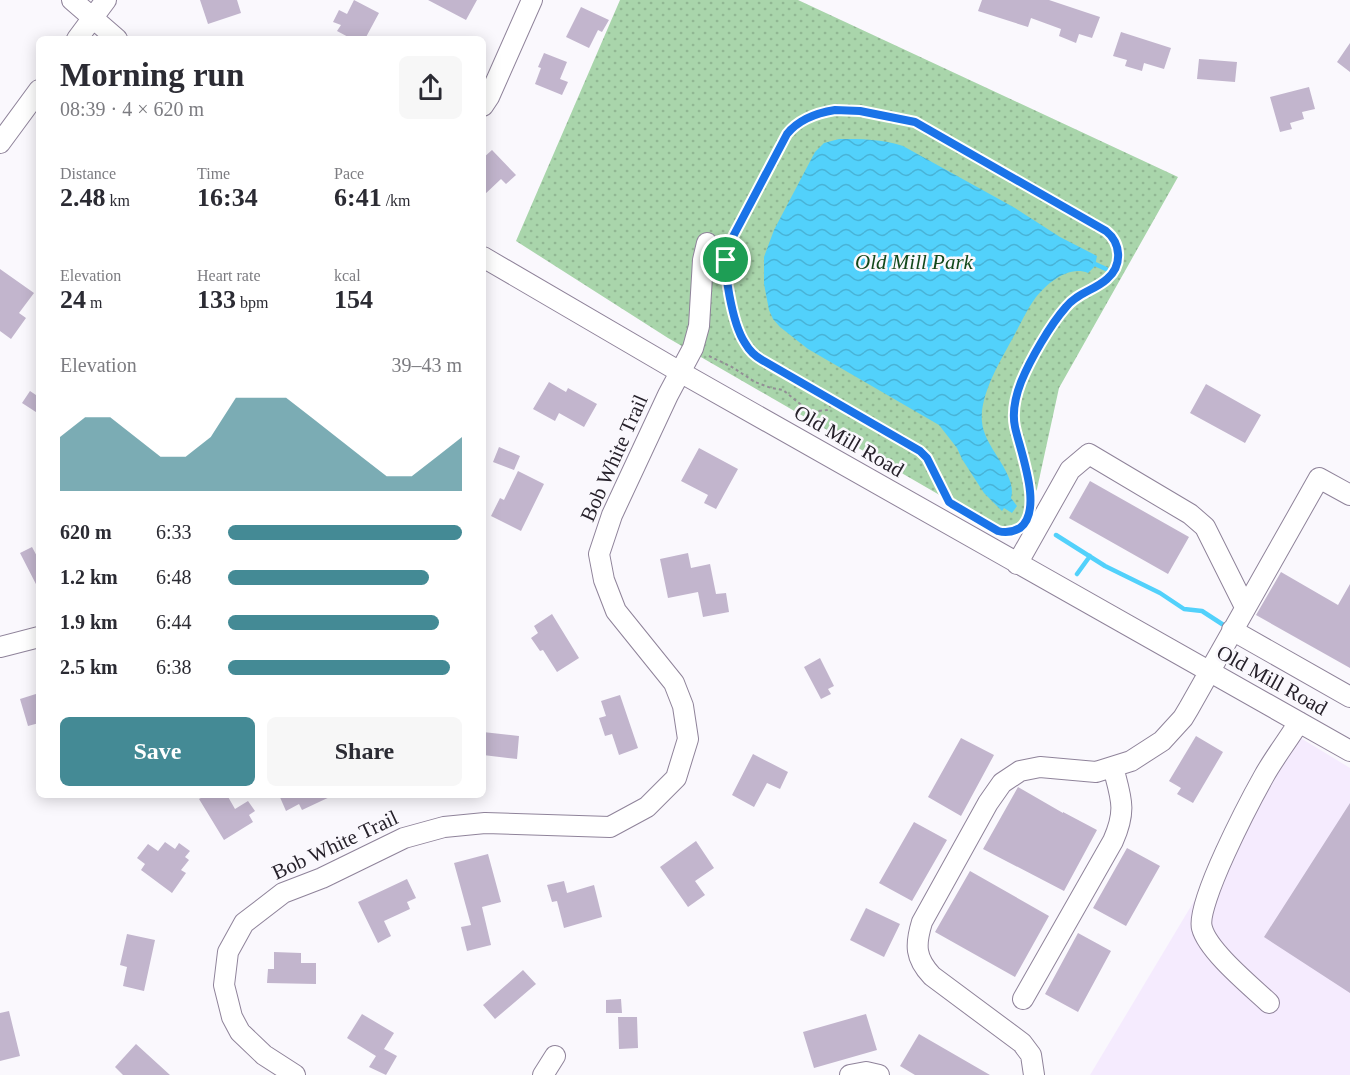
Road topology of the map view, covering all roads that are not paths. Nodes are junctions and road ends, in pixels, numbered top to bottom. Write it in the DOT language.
graph roads {
  1 [pos="72,0"];
  2 [pos="106,0"];
  3 [pos="532,0"];
  4 [pos="92,19"];
  5 [pos="79,36"];
  6 [pos="113,36"];
  7 [pos="36,94"];
  8 [pos="486,101"];
  9 [pos="0,143"];
  10 [pos="707,243"];
  11 [pos="486,259"];
  12 [pos="680,372"];
  13 [pos="1350,495"];
  14 [pos="1017,564"];
  15 [pos="1245,607"];
  16 [pos="1232,630"];
  17 [pos="36,638"];
  18 [pos="0,647"];
  19 [pos="1209,672"];
  20 [pos="1350,697"];
  21 [pos="1299,722"];
  22 [pos="1350,751"];
  23 [pos="1113,766"];
  24 [pos="1023,999"];
  25 [pos="1269,1003"];
  26 [pos="555,1056"];
  27 [pos="295,1075"];
  28 [pos="543,1075"];
  29 [pos="850,1075"];
  30 [pos="879,1075"];
  31 [pos="1034,1075"];
  1 -- 4 [label="street"];
  2 -- 4 [label="street"];
  3 -- 8 [label="street"];
  4 -- 5 [label="street"];
  4 -- 6 [label="street"];
  7 -- 9 [label="street"];
  10 -- 12 [label="street, Bob White Trail"];
  11 -- 12 [label="street, Old Mill Road"];
  12 -- 14 [label="street, Old Mill Road"];
  12 -- 27 [label="street, Bob White Trail"];
  13 -- 15 [label="street"];
  14 -- 15 [label="street"];
  14 -- 19 [label="street, Old Mill Road"];
  15 -- 16 [label="street"];
  16 -- 19 [label="street"];
  16 -- 20 [label="street"];
  17 -- 18 [label="street"];
  19 -- 21 [label="street, Old Mill Road"];
  19 -- 23 [label="street"];
  21 -- 22 [label="street, Old Mill Road"];
  21 -- 25 [label="street"];
  23 -- 24 [label="street"];
  23 -- 31 [label="street"];
  26 -- 28 [label="street"];
  29 -- 30 [label="street"];
}
